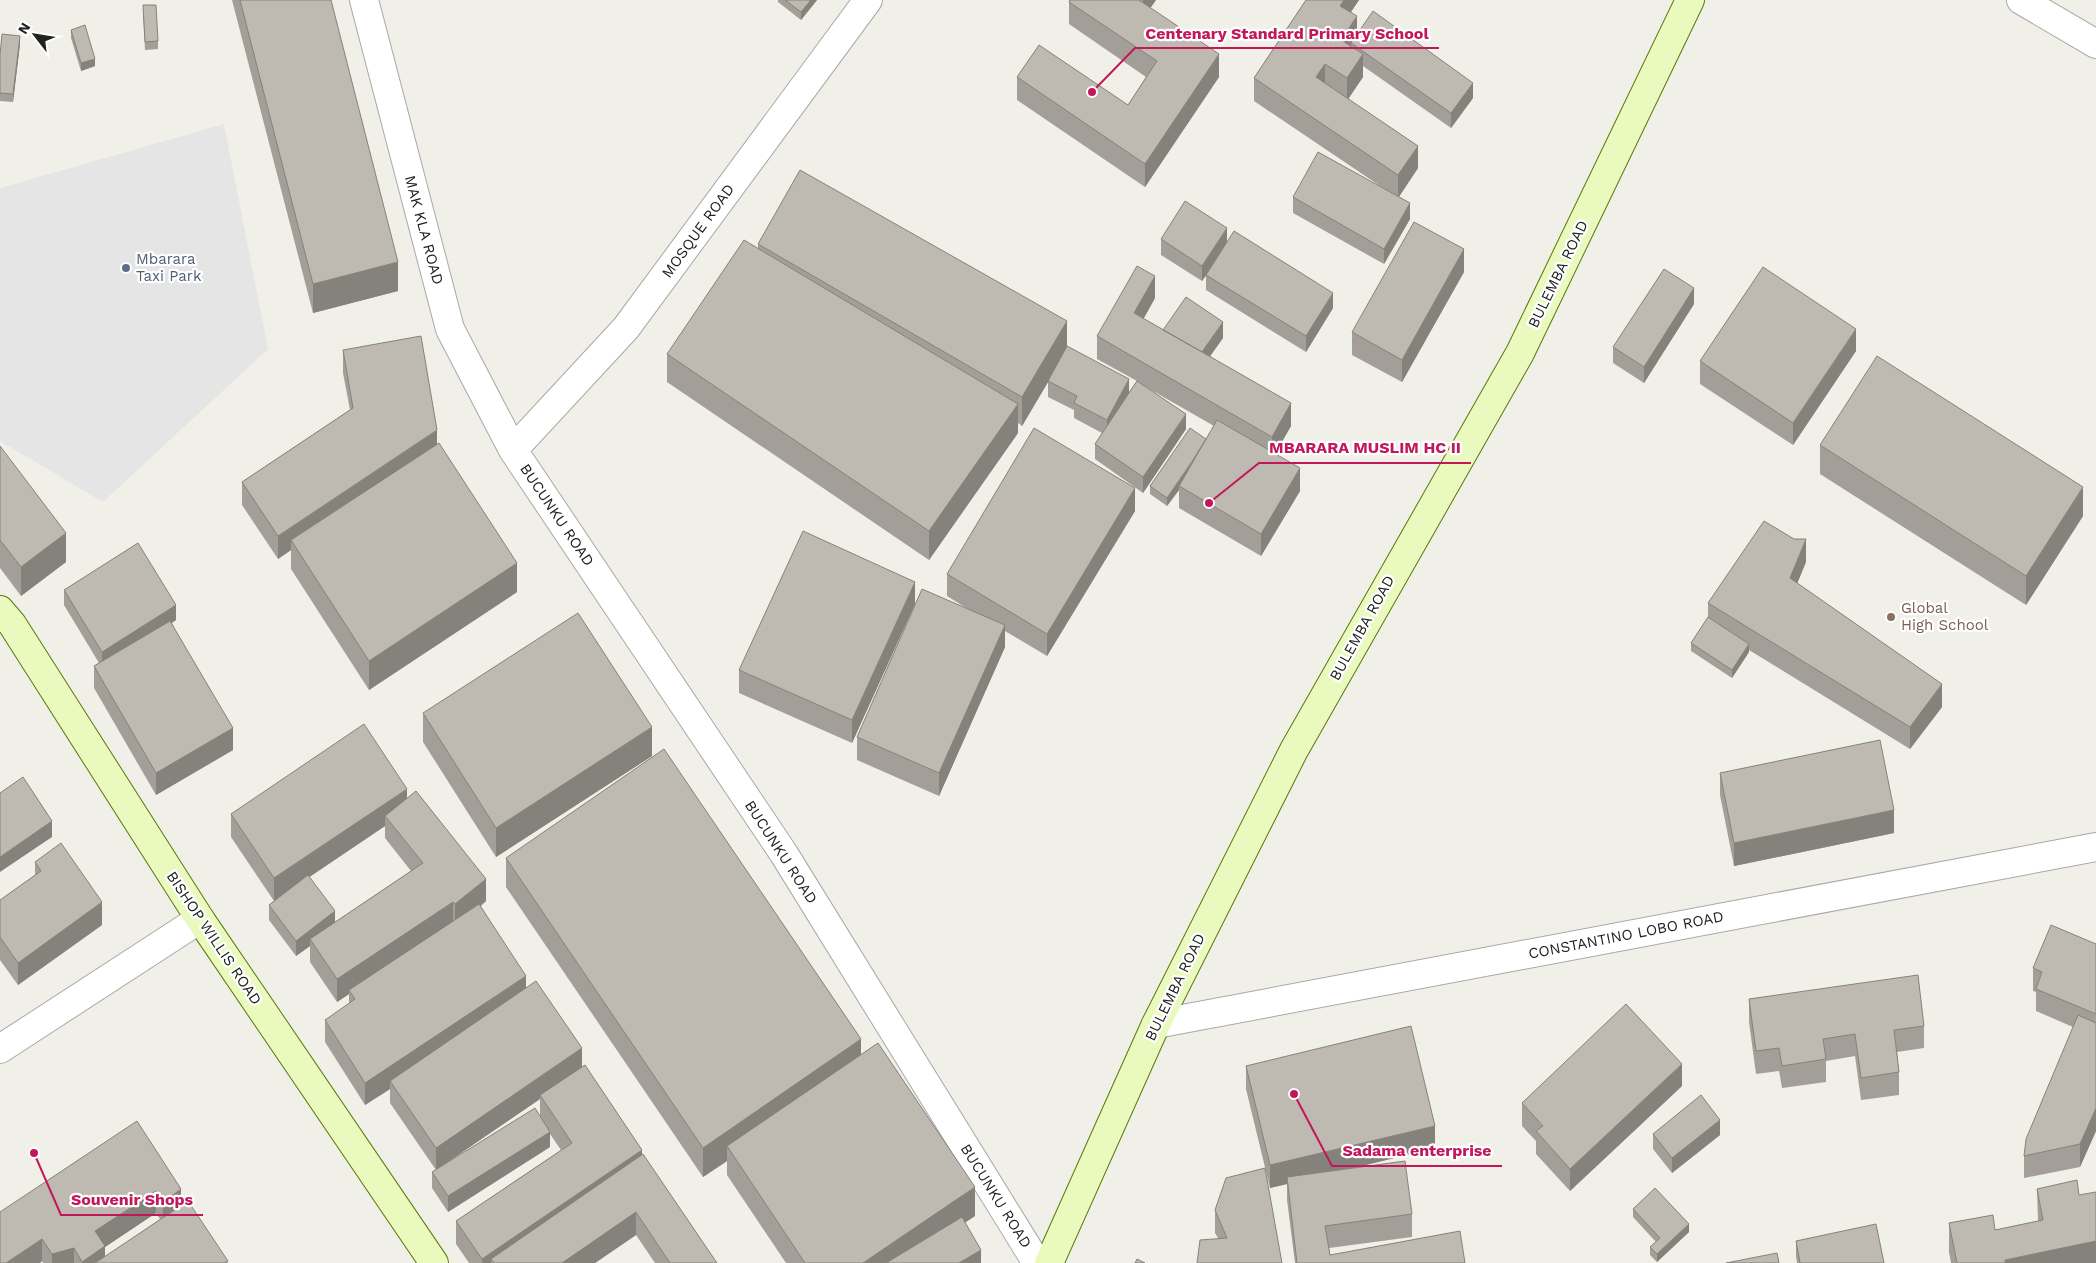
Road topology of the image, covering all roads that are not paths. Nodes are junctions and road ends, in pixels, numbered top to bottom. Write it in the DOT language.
graph roads {
  1 [pos="364,0"];
  2 [pos="868,0"];
  3 [pos="1690,0"];
  4 [pos="2021,0"];
  5 [pos="2096,44"];
  6 [pos="513,450"];
  7 [pos="0,610"];
  8 [pos="2096,847"];
  9 [pos="200,919"];
  10 [pos="1156,1024"];
  11 [pos="0,1049"];
  12 [pos="434,1263"];
  13 [pos="1037,1263"];
  14 [pos="1049,1263"];
  1 -- 6 [label="street, MAK KLA ROAD"];
  2 -- 6 [label="street, MOSQUE ROAD"];
  3 -- 10 [label="main road, BULEMBA ROAD"];
  4 -- 5 [label="street"];
  6 -- 13 [label="street, BUCUNKU ROAD"];
  7 -- 9 [label="main road, BISHOP WILLIS ROAD"];
  8 -- 10 [label="street, CONSTANTINO LOBO ROAD"];
  9 -- 11 [label="street"];
  9 -- 12 [label="main road, BISHOP WILLIS ROAD"];
  10 -- 14 [label="main road, BULEMBA ROAD"];
}
